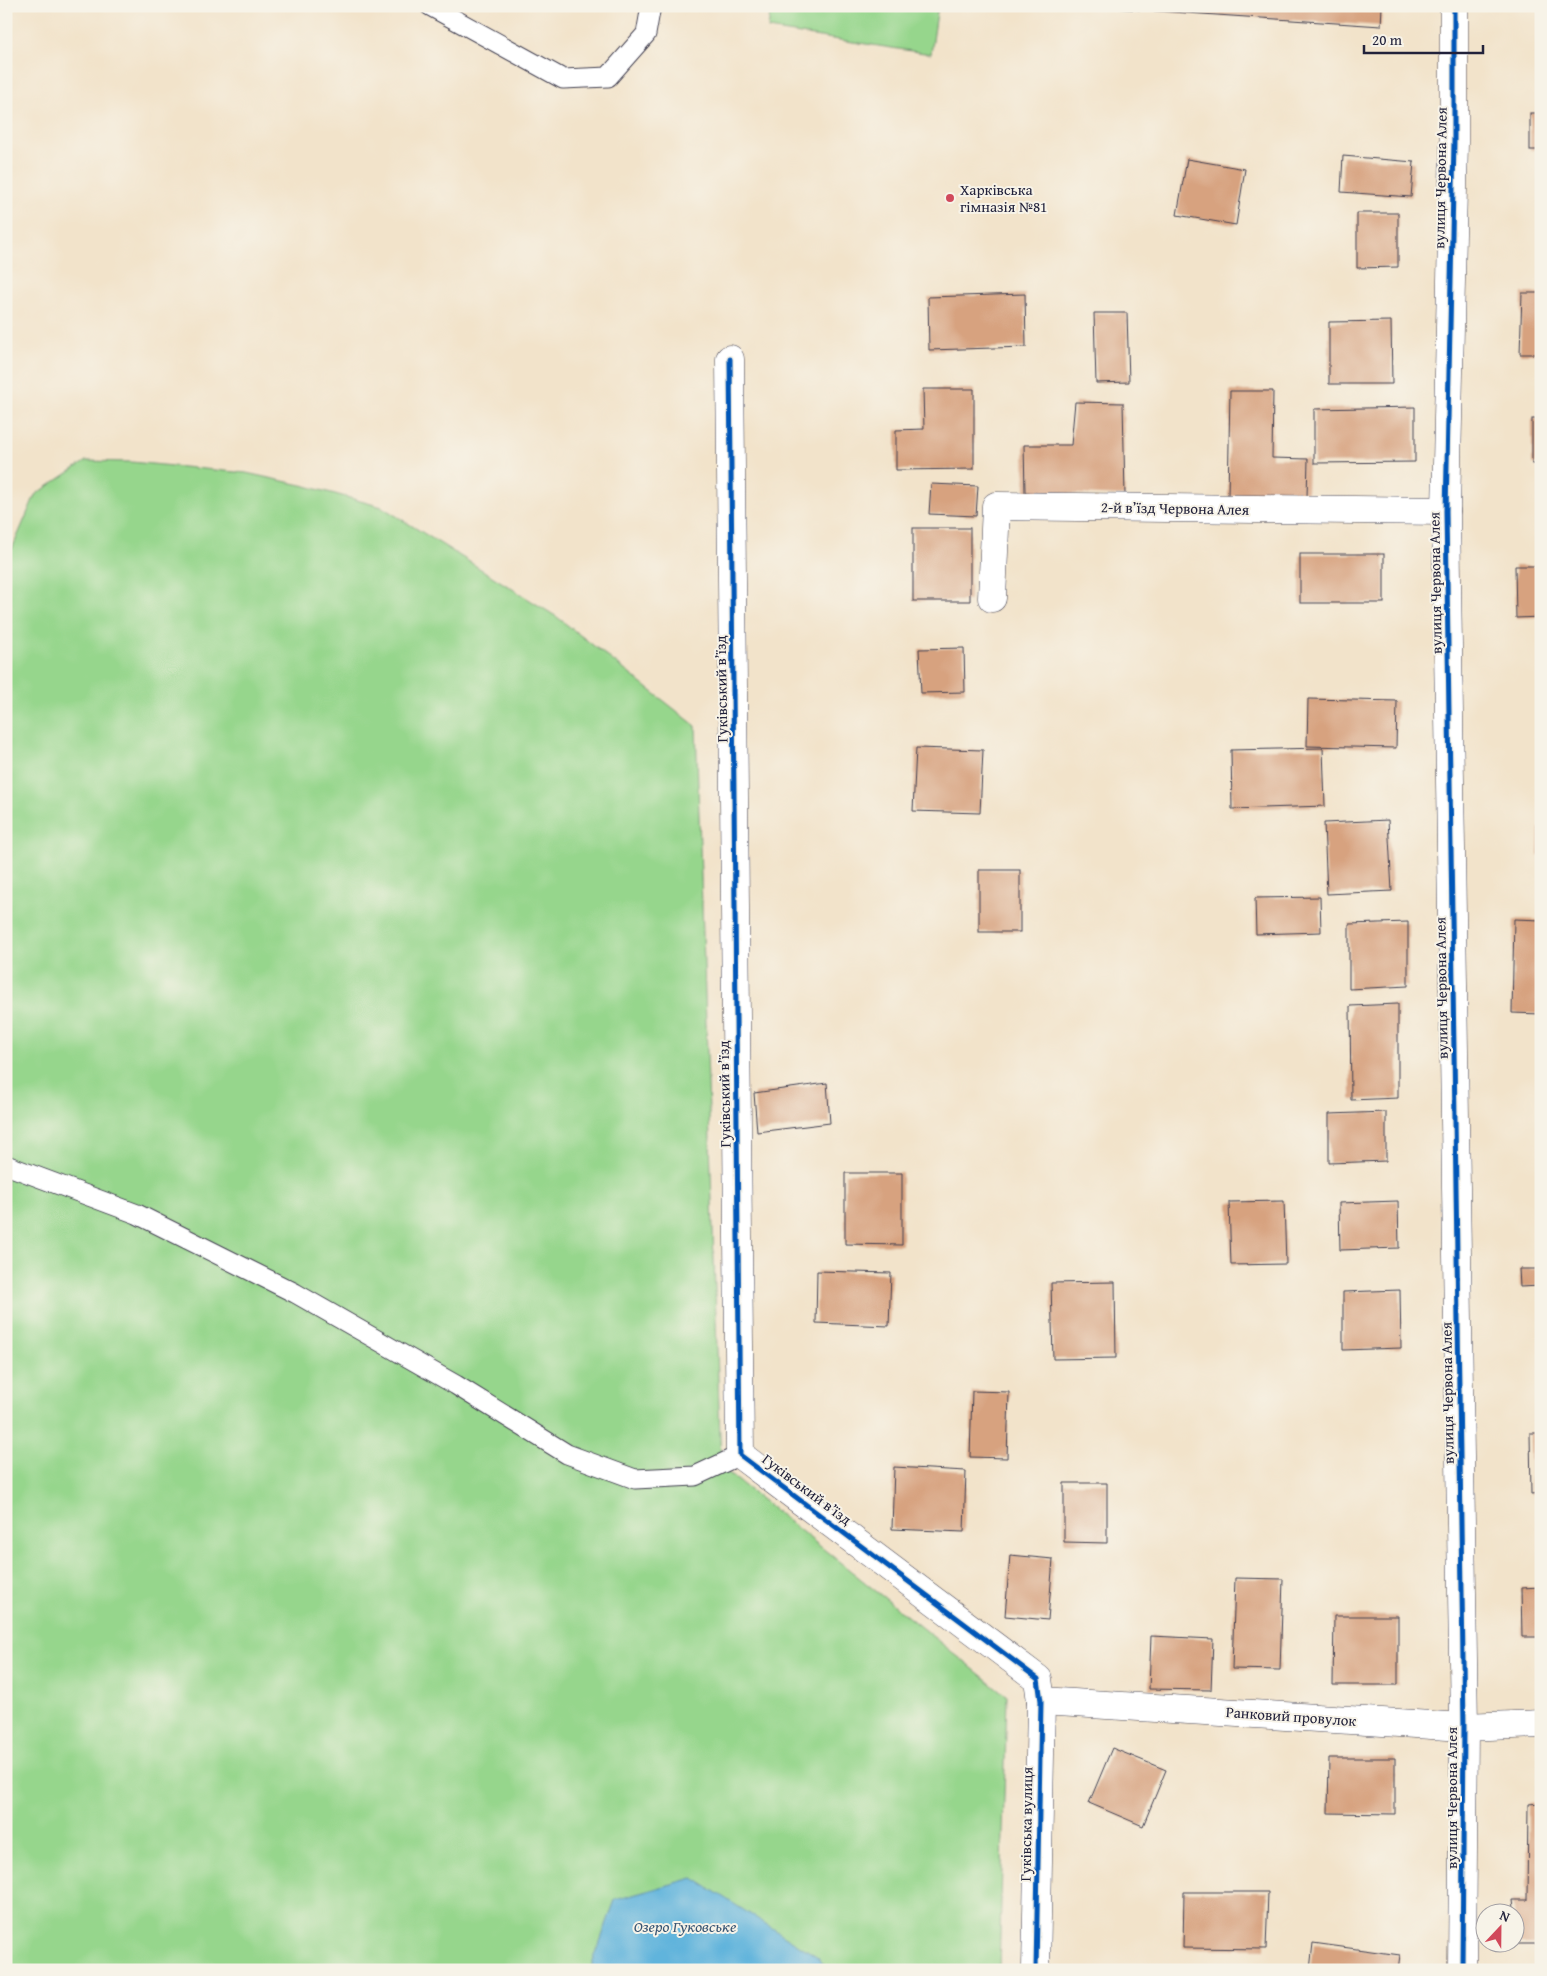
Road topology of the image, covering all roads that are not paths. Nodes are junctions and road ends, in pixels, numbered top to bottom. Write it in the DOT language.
graph roads {
  1 [pos="430,6"];
  2 [pos="651,6"];
  3 [pos="1454,6"];
  4 [pos="730,359"];
  5 [pos="1446,512"];
  6 [pos="992,598"];
  7 [pos="6,1165"];
  8 [pos="740,1455"];
  9 [pos="1040,1690"];
  10 [pos="1541,1724"];
  11 [pos="1464,1727"];
  12 [pos="1036,1970"];
  13 [pos="1462,1970"];
  1 -- 2 [label="lane"];
  3 -- 5 [label="street, вулиця Червона Алея"];
  4 -- 8 [label="street, Гуківський в’їзд"];
  5 -- 6 [label="street, 2-й в’їзд Червона Алея"];
  5 -- 11 [label="street, вулиця Червона Алея"];
  7 -- 8 [label="lane"];
  8 -- 9 [label="street, Гуківський в’їзд"];
  9 -- 11 [label="street, Ранковий провулок"];
  9 -- 12 [label="street, Гуківська вулиця"];
  10 -- 11 [label="street, Ранковий провулок"];
  11 -- 13 [label="street, вулиця Червона Алея"];
}
